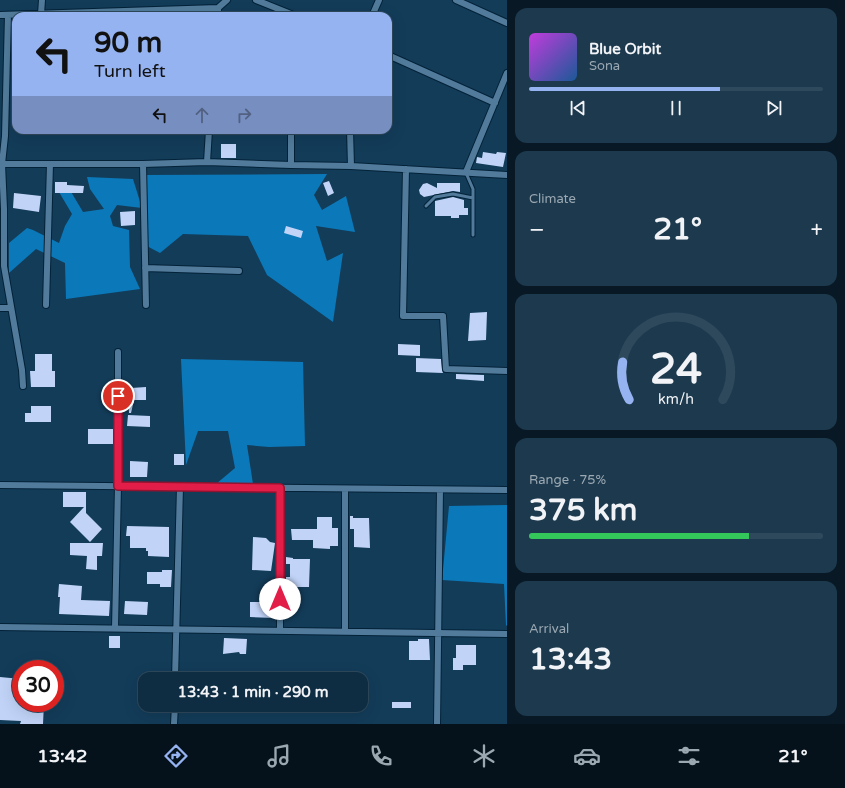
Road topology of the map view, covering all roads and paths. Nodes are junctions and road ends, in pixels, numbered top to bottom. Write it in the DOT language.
graph roads {
  1 [pos="42,0"];
  2 [pos="227,0"];
  3 [pos="256,0"];
  4 [pos="379,0"];
  5 [pos="456,0"];
  6 [pos="218,8"];
  7 [pos="41,12"];
  8 [pos="100,12"];
  9 [pos="218,12"];
  10 [pos="286,12"];
  11 [pos="374,12"];
  12 [pos="0,15"];
  13 [pos="8,15"];
  14 [pos="12,15"];
  15 [pos="507,23"];
  16 [pos="392,57"];
  17 [pos="507,73"];
  18 [pos="495,103"];
  19 [pos="209,134"];
  20 [pos="291,134"];
  21 [pos="350,134"];
  22 [pos="206,162"];
  23 [pos="1,164"];
  24 [pos="50,164"];
  25 [pos="143,164"];
  26 [pos="291,165"];
  27 [pos="351,166"];
  28 [pos="406,169"];
  29 [pos="466,172"];
  30 [pos="507,175"];
  31 [pos="473,198"];
  32 [pos="426,206"];
  33 [pos="473,235"];
  34 [pos="145,268"];
  35 [pos="239,271"];
  36 [pos="46,305"];
  37 [pos="146,305"];
  38 [pos="0,308"];
  39 [pos="10,308"];
  40 [pos="118,352"];
  41 [pos="507,371"];
  42 [pos="23,386"];
  43 [pos="0,485"];
  44 [pos="118,486"];
  45 [pos="180,487"];
  46 [pos="280,488"];
  47 [pos="345,488"];
  48 [pos="440,490"];
  49 [pos="507,490"];
  50 [pos="0,627"];
  51 [pos="115,628"];
  52 [pos="177,629"];
  53 [pos="280,630"];
  54 [pos="346,631"];
  55 [pos="438,633"];
  56 [pos="507,634"];
  57 [pos="175,672"];
  58 [pos="175,712"];
  59 [pos="174,724"];
  60 [pos="437,724"];
  1 -- 7 [label="street"];
  2 -- 6 [label="street"];
  3 -- 10 [label="street"];
  4 -- 11 [label="street"];
  5 -- 15 [label="street"];
  6 -- 8 [label="street"];
  6 -- 9 [label="street"];
  12 -- 13 [label="street"];
  13 -- 14 [label="street"];
  13 -- 23 [label="street"];
  16 -- 18 [label="street"];
  17 -- 18 [label="street"];
  18 -- 29 [label="street"];
  19 -- 22 [label="street"];
  20 -- 26 [label="street"];
  21 -- 27 [label="street"];
  22 -- 25 [label="street"];
  22 -- 26 [label="street"];
  23 -- 24 [label="street"];
  23 -- 39 [label="street"];
  24 -- 25 [label="street"];
  24 -- 36 [label="street"];
  25 -- 34 [label="street"];
  26 -- 27 [label="street"];
  27 -- 28 [label="street"];
  28 -- 29 [label="street"];
  28 -- 41 [label="street"];
  29 -- 30 [label="street"];
  29 -- 31 [label="lane"];
  31 -- 32 [label="lane"];
  31 -- 33 [label="lane"];
  34 -- 35 [label="street"];
  34 -- 37 [label="street"];
  38 -- 39 [label="street"];
  39 -- 42 [label="street"];
  40 -- 44 [label="street"];
  43 -- 44 [label="street"];
  44 -- 45 [label="street"];
  44 -- 51 [label="street"];
  45 -- 46 [label="street"];
  45 -- 52 [label="street"];
  46 -- 47 [label="street"];
  46 -- 53 [label="street"];
  47 -- 48 [label="street"];
  47 -- 54 [label="street"];
  48 -- 49 [label="street"];
  48 -- 55 [label="street"];
  50 -- 51 [label="street"];
  51 -- 52 [label="street"];
  52 -- 53 [label="street"];
  52 -- 57 [label="street"];
  53 -- 54 [label="street"];
  54 -- 55 [label="street"];
  55 -- 56 [label="street"];
  55 -- 60 [label="street"];
  58 -- 59 [label="street"];
}
